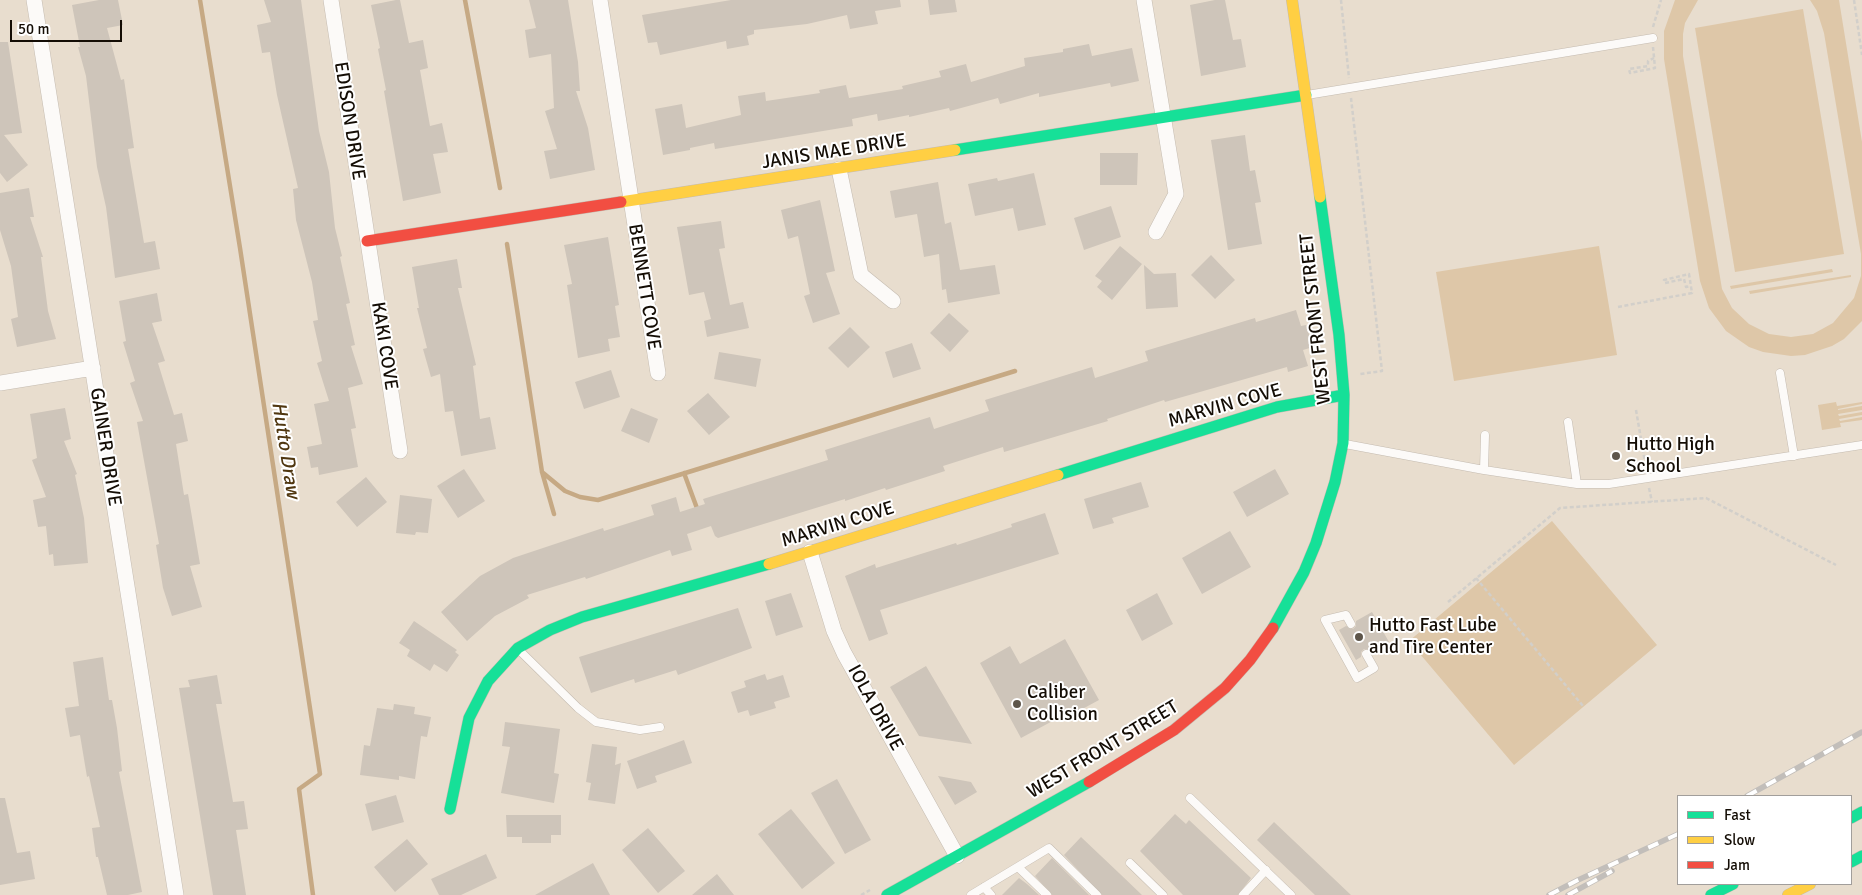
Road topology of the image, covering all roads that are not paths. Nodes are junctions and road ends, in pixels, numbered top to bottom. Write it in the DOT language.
graph roads {
  1 [pos="34,0"];
  2 [pos="331,0"];
  3 [pos="600,0"];
  4 [pos="1144,0"];
  5 [pos="1292,0"];
  6 [pos="1653,38"];
  7 [pos="1306,95"];
  8 [pos="1163,116"];
  9 [pos="839,169"];
  10 [pos="630,201"];
  11 [pos="1156,232"];
  12 [pos="367,241"];
  13 [pos="892,301"];
  14 [pos="93,368"];
  15 [pos="658,373"];
  16 [pos="1780,373"];
  17 [pos="0,383"];
  18 [pos="1344,395"];
  19 [pos="1568,422"];
  20 [pos="1485,435"];
  21 [pos="1343,444"];
  22 [pos="1862,445"];
  23 [pos="400,451"];
  24 [pos="1794,456"];
  25 [pos="1484,470"];
  26 [pos="1577,484"];
  27 [pos="810,552"];
  28 [pos="1351,624"];
  29 [pos="518,648"];
  30 [pos="1366,654"];
  31 [pos="660,727"];
  32 [pos="1190,798"];
  33 [pos="450,809"];
  34 [pos="958,856"];
  35 [pos="1130,863"];
  36 [pos="1018,867"];
  37 [pos="1266,870"];
  38 [pos="1808,885"];
  39 [pos="984,887"];
  40 [pos="1737,888"];
  41 [pos="176,895"];
  42 [pos="887,895"];
  43 [pos="971,895"];
  44 [pos="991,895"];
  45 [pos="1047,895"];
  46 [pos="1097,895"];
  47 [pos="1163,895"];
  48 [pos="1243,895"];
  49 [pos="1291,895"];
  50 [pos="1711,895"];
  51 [pos="1788,895"];
  1 -- 14 [label="street, GAINER DRIVE"];
  2 -- 12 [label="street, EDISON DRIVE"];
  3 -- 10 [label="street, BENNETT COVE"];
  4 -- 8 [label="street"];
  5 -- 7 [label="main road, WEST FRONT STREET"];
  6 -- 7 [label="lane"];
  7 -- 8 [label="main road, JANIS MAE DRIVE"];
  7 -- 18 [label="main road, WEST FRONT STREET"];
  8 -- 9 [label="main road, JANIS MAE DRIVE"];
  8 -- 11 [label="street"];
  9 -- 10 [label="main road, JANIS MAE DRIVE"];
  9 -- 13 [label="street"];
  10 -- 12 [label="main road, JANIS MAE DRIVE"];
  10 -- 15 [label="street, BENNETT COVE"];
  12 -- 23 [label="street, KAKI COVE"];
  14 -- 17 [label="street"];
  14 -- 41 [label="street, GAINER DRIVE"];
  16 -- 24 [label="lane"];
  18 -- 21 [label="main road, WEST FRONT STREET"];
  18 -- 27 [label="main road, MARVIN COVE"];
  19 -- 26 [label="lane"];
  20 -- 25 [label="lane"];
  21 -- 25 [label="lane"];
  21 -- 34 [label="main road, WEST FRONT STREET"];
  22 -- 24 [label="lane"];
  24 -- 26 [label="lane"];
  25 -- 26 [label="lane"];
  27 -- 29 [label="main road, MARVIN COVE"];
  27 -- 34 [label="street, IOLA DRIVE"];
  28 -- 30 [label="lane"];
  29 -- 31 [label="lane"];
  29 -- 33 [label="main road, MARVIN COVE"];
  32 -- 37 [label="lane"];
  34 -- 42 [label="main road, WEST FRONT STREET"];
  35 -- 47 [label="lane"];
  36 -- 39 [label="lane"];
  36 -- 45 [label="lane"];
  36 -- 46 [label="lane"];
  37 -- 48 [label="lane"];
  37 -- 49 [label="lane"];
  38 -- 51 [label="main road"];
  39 -- 43 [label="lane"];
  39 -- 44 [label="lane"];
  40 -- 50 [label="main road"];
}
